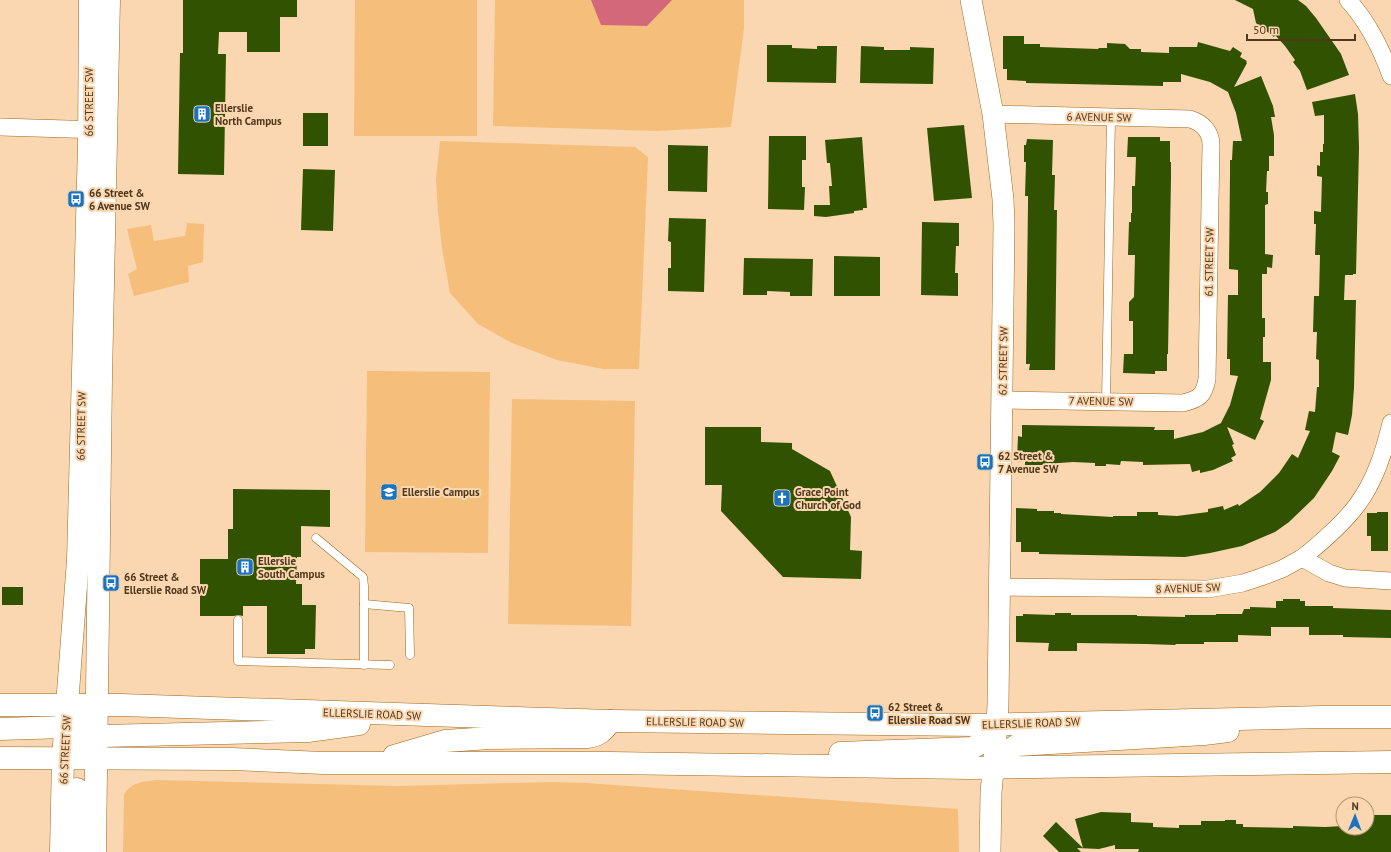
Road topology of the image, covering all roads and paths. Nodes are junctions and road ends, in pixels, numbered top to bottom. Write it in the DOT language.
graph roads {
  1 [pos="90,0"];
  2 [pos="109,0"];
  3 [pos="971,0"];
  4 [pos="1348,0"];
  5 [pos="1391,76"];
  6 [pos="993,114"];
  7 [pos="1111,117"];
  8 [pos="1204,126"];
  9 [pos="0,127"];
  10 [pos="98,130"];
  11 [pos="1199,397"];
  12 [pos="1002,400"];
  13 [pos="1106,401"];
  14 [pos="1391,423"];
  15 [pos="316,538"];
  16 [pos="1302,558"];
  17 [pos="1391,581"];
  18 [pos="999,586"];
  19 [pos="364,604"];
  20 [pos="238,620"];
  21 [pos="410,655"];
  22 [pos="364,665"];
  23 [pos="390,665"];
  24 [pos="0,705"];
  25 [pos="427,716"];
  26 [pos="1322,717"];
  27 [pos="1391,717"];
  28 [pos="611,721"];
  29 [pos="998,724"];
  30 [pos="0,729"];
  31 [pos="81,731"];
  32 [pos="0,758"];
  33 [pos="1391,762"];
  34 [pos="372,763"];
  35 [pos="610,763"];
  36 [pos="760,766"];
  37 [pos="993,768"];
  38 [pos="61,852"];
  39 [pos="78,852"];
  40 [pos="95,852"];
  41 [pos="990,852"];
  1 -- 10 [label="main road, 66 STREET SW"];
  2 -- 10 [label="main road, 66 STREET SW"];
  3 -- 6 [label="street, 62 STREET SW"];
  4 -- 5 [label="street"];
  6 -- 7 [label="street, 6 AVENUE SW"];
  6 -- 12 [label="street, 62 STREET SW"];
  7 -- 8 [label="street, 6 AVENUE SW"];
  7 -- 13 [label="lane"];
  8 -- 11 [label="street, 61 STREET SW"];
  9 -- 10 [label="street"];
  10 -- 31 [label="main road, 66 STREET SW"];
  10 -- 31 [label="main road, 66 STREET SW"];
  11 -- 13 [label="street, 7 AVENUE SW"];
  12 -- 13 [label="street, 7 AVENUE SW"];
  12 -- 18 [label="street, 62 STREET SW"];
  14 -- 16 [label="street, 8 AVENUE SW"];
  15 -- 19 [label="lane"];
  16 -- 17 [label="street"];
  16 -- 18 [label="street, 8 AVENUE SW"];
  18 -- 29 [label="street, 62 STREET SW"];
  19 -- 21 [label="lane"];
  19 -- 22 [label="lane"];
  20 -- 22 [label="lane"];
  22 -- 23 [label="lane"];
  24 -- 31 [label="main road, ELLERSLIE ROAD SW"];
  25 -- 28 [label="main road, ELLERSLIE ROAD SW"];
  25 -- 31 [label="main road, ELLERSLIE ROAD SW"];
  25 -- 31 [label="main road"];
  26 -- 27 [label="main road, ELLERSLIE ROAD SW"];
  26 -- 29 [label="main road, ELLERSLIE ROAD SW"];
  26 -- 37 [label="main road"];
  28 -- 29 [label="main road, ELLERSLIE ROAD SW"];
  28 -- 34 [label="main road"];
  28 -- 35 [label="main road"];
  29 -- 36 [label="main road"];
  29 -- 37 [label="street, 62 STREET SW"];
  30 -- 31 [label="main road"];
  31 -- 32 [label="main road, ELLERSLIE ROAD SW"];
  31 -- 34 [label="main road, ELLERSLIE ROAD SW"];
  31 -- 38 [label="main road, 66 STREET SW"];
  31 -- 39 [label="main road"];
  31 -- 40 [label="main road, 66 STREET SW"];
  33 -- 37 [label="main road, ELLERSLIE ROAD SW"];
  34 -- 35 [label="main road, ELLERSLIE ROAD SW"];
  35 -- 36 [label="main road, ELLERSLIE ROAD SW"];
  36 -- 37 [label="main road, ELLERSLIE ROAD SW"];
  37 -- 41 [label="street, 62 STREET SW"];
}
